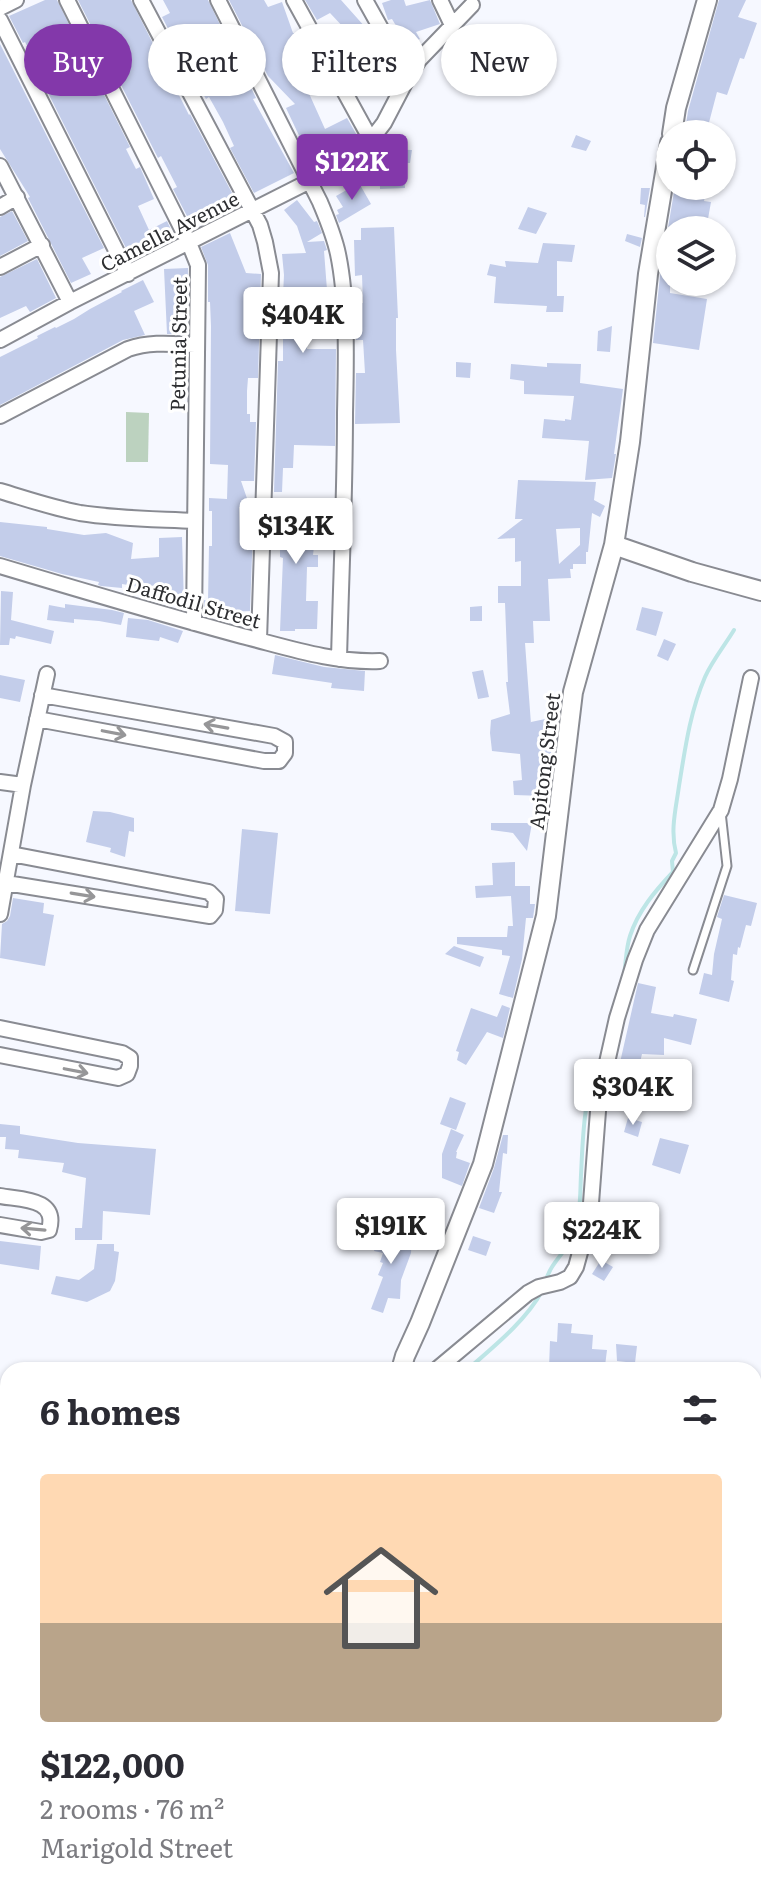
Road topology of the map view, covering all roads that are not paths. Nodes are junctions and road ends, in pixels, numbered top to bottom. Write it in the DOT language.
graph roads {
  1 [pos="16,0"];
  2 [pos="67,0"];
  3 [pos="141,0"];
  4 [pos="218,0"];
  5 [pos="294,0"];
  6 [pos="365,0"];
  7 [pos="440,0"];
  8 [pos="707,0"];
  9 [pos="472,5"];
  10 [pos="0,8"];
  11 [pos="0,20"];
  12 [pos="378,24"];
  13 [pos="452,24"];
  14 [pos="453,24"];
  15 [pos="441,37"];
  16 [pos="425,54"];
  17 [pos="398,96"];
  18 [pos="674,120"];
  19 [pos="371,140"];
  20 [pos="0,166"];
  21 [pos="310,181"];
  22 [pos="17,197"];
  23 [pos="660,200"];
  24 [pos="0,207"];
  25 [pos="252,211"];
  26 [pos="189,243"];
  27 [pos="42,245"];
  28 [pos="0,267"];
  29 [pos="128,274"];
  30 [pos="70,302"];
  31 [pos="0,340"];
  32 [pos="197,345"];
  33 [pos="0,416"];
  34 [pos="0,491"];
  35 [pos="195,521"];
  36 [pos="614,545"];
  37 [pos="0,566"];
  38 [pos="761,591"];
  39 [pos="194,623"];
  40 [pos="259,640"];
  41 [pos="339,659"];
  42 [pos="380,661"];
  43 [pos="47,674"];
  44 [pos="751,678"];
  45 [pos="42,695"];
  46 [pos="37,719"];
  47 [pos="0,782"];
  48 [pos="23,785"];
  49 [pos="721,810"];
  50 [pos="11,854"];
  51 [pos="6,883"];
  52 [pos="0,914"];
  53 [pos="693,970"];
  54 [pos="0,1028"];
  55 [pos="0,1055"];
  56 [pos="0,1196"];
  57 [pos="0,1225"];
  58 [pos="403,1362"];
  59 [pos="446,1362"];
  1 -- 10 [label="street"];
  2 -- 26 [label="street, Petunia Street"];
  3 -- 25 [label="street"];
  4 -- 21 [label="street"];
  5 -- 19 [label="street"];
  6 -- 12 [label="street"];
  7 -- 13 [label="street"];
  8 -- 18 [label="street"];
  9 -- 14 [label="street, Camella Avenue"];
  11 -- 29 [label="street"];
  15 -- 16 [label="street, Camella Avenue"];
  17 -- 19 [label="street, Camella Avenue"];
  19 -- 21 [label="street, Camella Avenue"];
  20 -- 22 [label="street"];
  21 -- 25 [label="street, Camella Avenue"];
  21 -- 41 [label="street"];
  22 -- 24 [label="street"];
  22 -- 27 [label="street"];
  23 -- 36 [label="street, Apitong Street"];
  25 -- 26 [label="street, Camella Avenue"];
  25 -- 40 [label="street"];
  26 -- 29 [label="street, Camella Avenue"];
  26 -- 32 [label="street, Petunia Street"];
  27 -- 28 [label="street"];
  27 -- 30 [label="street"];
  29 -- 30 [label="street, Camella Avenue"];
  30 -- 31 [label="street, Camella Avenue"];
  32 -- 33 [label="street"];
  32 -- 35 [label="street, Petunia Street"];
  34 -- 35 [label="street"];
  35 -- 39 [label="street, Petunia Street"];
  36 -- 38 [label="street"];
  36 -- 58 [label="street, Apitong Street"];
  37 -- 39 [label="street, Daffodil Street"];
  39 -- 40 [label="street, Daffodil Street"];
  40 -- 41 [label="street, Daffodil Street"];
  41 -- 42 [label="street, Daffodil Street"];
  43 -- 45 [label="street"];
  44 -- 49 [label="street"];
  45 -- 46 [label="street"];
  46 -- 45 [label="street, one-way"];
  46 -- 48 [label="street"];
  47 -- 48 [label="street"];
  48 -- 50 [label="street"];
  49 -- 53 [label="lane"];
  49 -- 59 [label="street"];
  50 -- 51 [label="street"];
  51 -- 50 [label="street, one-way"];
  51 -- 52 [label="street"];
  55 -- 54 [label="street, one-way"];
  56 -- 57 [label="street, one-way"];
}
